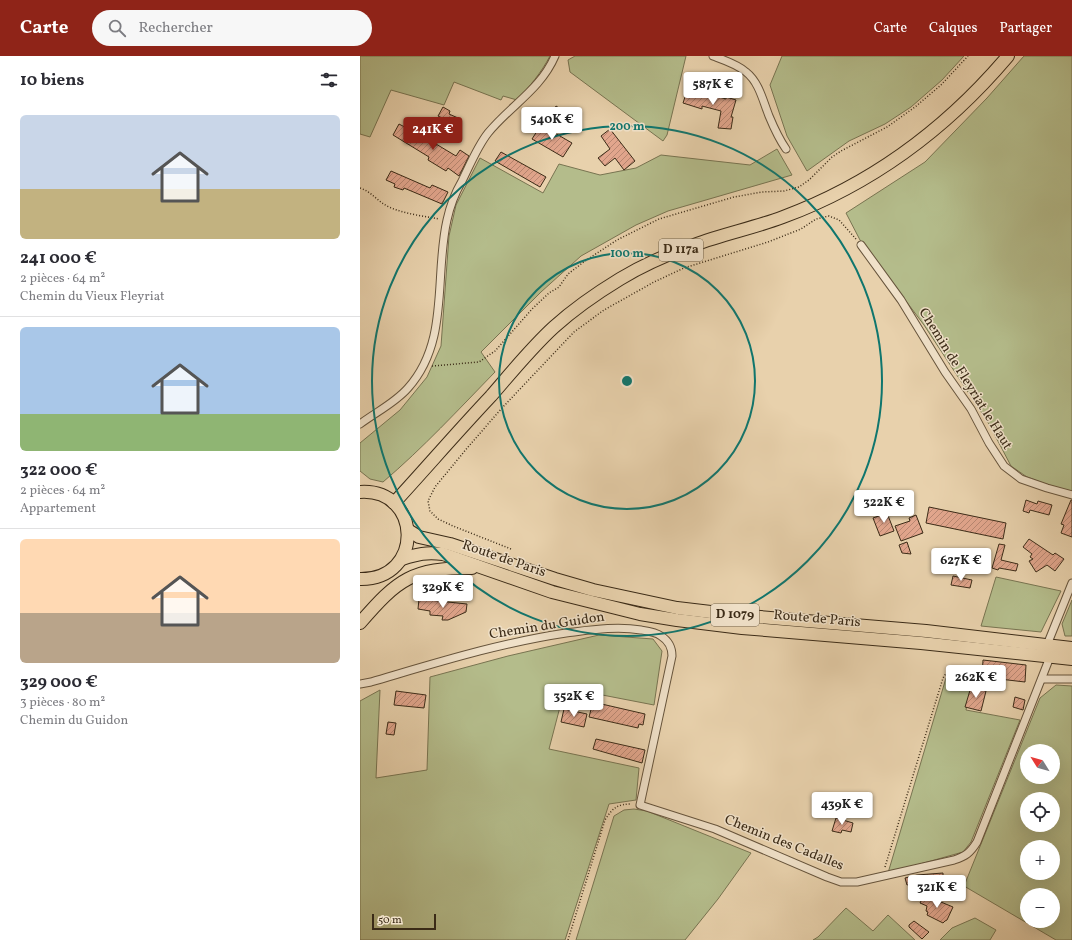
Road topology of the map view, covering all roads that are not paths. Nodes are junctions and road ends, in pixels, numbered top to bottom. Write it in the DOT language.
graph roads {
  1 [pos="555,56"];
  2 [pos="713,56"];
  3 [pos="1008,56"];
  4 [pos="786,149"];
  5 [pos="861,245"];
  6 [pos="360,424"];
  7 [pos="360,492"];
  8 [pos="1072,495"];
  9 [pos="394,503"];
  10 [pos="408,530"];
  11 [pos="402,559"];
  12 [pos="481,568"];
  13 [pos="360,579"];
  14 [pos="1072,583"];
  15 [pos="360,624"];
  16 [pos="1047,645"];
  17 [pos="1072,648"];
  18 [pos="1050,657"];
  19 [pos="1072,659"];
  20 [pos="1042,679"];
  21 [pos="1072,679"];
  22 [pos="360,684"];
  23 [pos="640,805"];
  1 -- 6 [label="street"];
  2 -- 4 [label="street"];
  3 -- 9 [label="main road, D 117a"];
  5 -- 8 [label="street, Chemin de Fleyriat le Haut"];
  7 -- 9 [label="main road"];
  9 -- 10 [label="main road"];
  10 -- 11 [label="main road"];
  10 -- 16 [label="main road, Route de Paris / D 1079"];
  11 -- 12 [label="main road, Route de Paris / D 1079"];
  11 -- 13 [label="main road"];
  12 -- 15 [label="main road"];
  12 -- 18 [label="main road, Route de Paris / D 1079"];
  14 -- 16 [label="street"];
  16 -- 17 [label="main road, Route de Paris / D 1079"];
  18 -- 19 [label="main road, Route de Paris / D 1079"];
  18 -- 20 [label="street, Chemin des Cadalles"];
  20 -- 21 [label="street"];
  20 -- 23 [label="street, Chemin des Cadalles"];
  22 -- 23 [label="street, Chemin du Guidon"];
}
